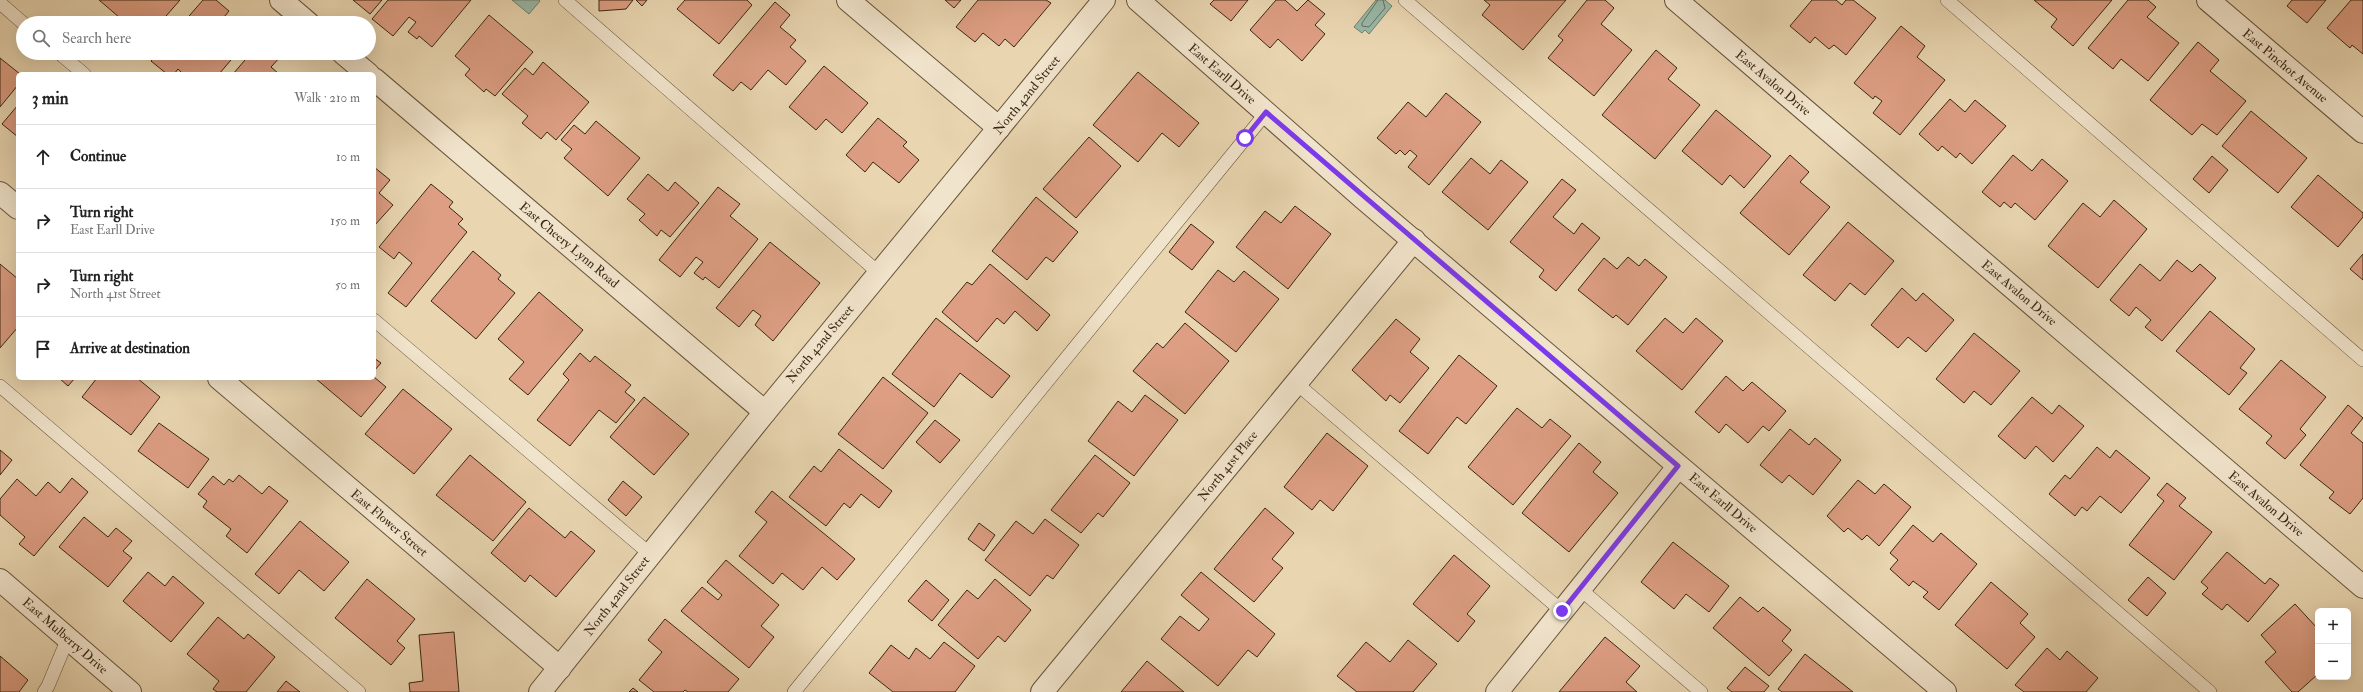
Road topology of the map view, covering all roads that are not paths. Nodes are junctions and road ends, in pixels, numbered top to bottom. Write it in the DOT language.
graph roads {
  1 [pos="281,0"];
  2 [pos="565,0"];
  3 [pos="848,0"];
  4 [pos="1104,0"];
  5 [pos="1138,0"];
  6 [pos="1405,0"];
  7 [pos="1676,0"];
  8 [pos="1947,0"];
  9 [pos="2208,0"];
  10 [pos="0,3"];
  11 [pos="300,16"];
  12 [pos="16,17"];
  13 [pos="67,60"];
  14 [pos="351,60"];
  15 [pos="82,72"];
  16 [pos="366,72"];
  17 [pos="376,81"];
  18 [pos="1266,112"];
  19 [pos="999,128"];
  20 [pos="2363,132"];
  21 [pos="0,192"];
  22 [pos="16,206"];
  23 [pos="1414,240"];
  24 [pos="879,273"];
  25 [pos="376,322"];
  26 [pos="2363,360"];
  27 [pos="221,380"];
  28 [pos="1296,383"];
  29 [pos="0,386"];
  30 [pos="765,412"];
  31 [pos="1678,466"];
  32 [pos="650,554"];
  33 [pos="0,580"];
  34 [pos="2363,586"];
  35 [pos="1580,589"];
  36 [pos="1562,611"];
  37 [pos="68,638"];
  38 [pos="560,668"];
  39 [pos="44,692"];
  40 [pos="130,692"];
  41 [pos="359,692"];
  42 [pos="540,692"];
  43 [pos="794,692"];
  44 [pos="1042,692"];
  45 [pos="1496,692"];
  46 [pos="1701,692"];
  47 [pos="1945,692"];
  48 [pos="2210,692"];
  1 -- 11 [label="street"];
  2 -- 24 [label="lane"];
  3 -- 19 [label="street"];
  4 -- 19 [label="street, North 42nd Street"];
  5 -- 18 [label="street, East Earll Drive"];
  6 -- 48 [label="lane"];
  7 -- 34 [label="street, East Avalon Drive"];
  8 -- 26 [label="lane"];
  9 -- 20 [label="street, East Pinchot Avenue"];
  10 -- 12 [label="lane"];
  13 -- 15 [label="lane"];
  14 -- 16 [label="street"];
  17 -- 30 [label="street, East Cheery Lynn Road"];
  18 -- 23 [label="street, East Earll Drive"];
  18 -- 43 [label="lane"];
  19 -- 24 [label="street, North 42nd Street"];
  21 -- 22 [label="street"];
  23 -- 28 [label="street, North 41st Place"];
  23 -- 31 [label="street, East Earll Drive"];
  24 -- 30 [label="street, North 42nd Street"];
  25 -- 32 [label="lane"];
  27 -- 38 [label="street, East Flower Street"];
  28 -- 36 [label="lane"];
  28 -- 44 [label="street, North 41st Place"];
  29 -- 41 [label="lane"];
  30 -- 32 [label="street, North 42nd Street"];
  31 -- 35 [label="street"];
  31 -- 47 [label="street, East Earll Drive"];
  32 -- 38 [label="street, North 42nd Street"];
  33 -- 37 [label="street, East Mulberry Drive"];
  35 -- 36 [label="street"];
  35 -- 46 [label="lane"];
  36 -- 45 [label="street"];
  37 -- 39 [label="lane"];
  37 -- 40 [label="street, East Mulberry Drive"];
  38 -- 42 [label="street, North 42nd Street"];
}
